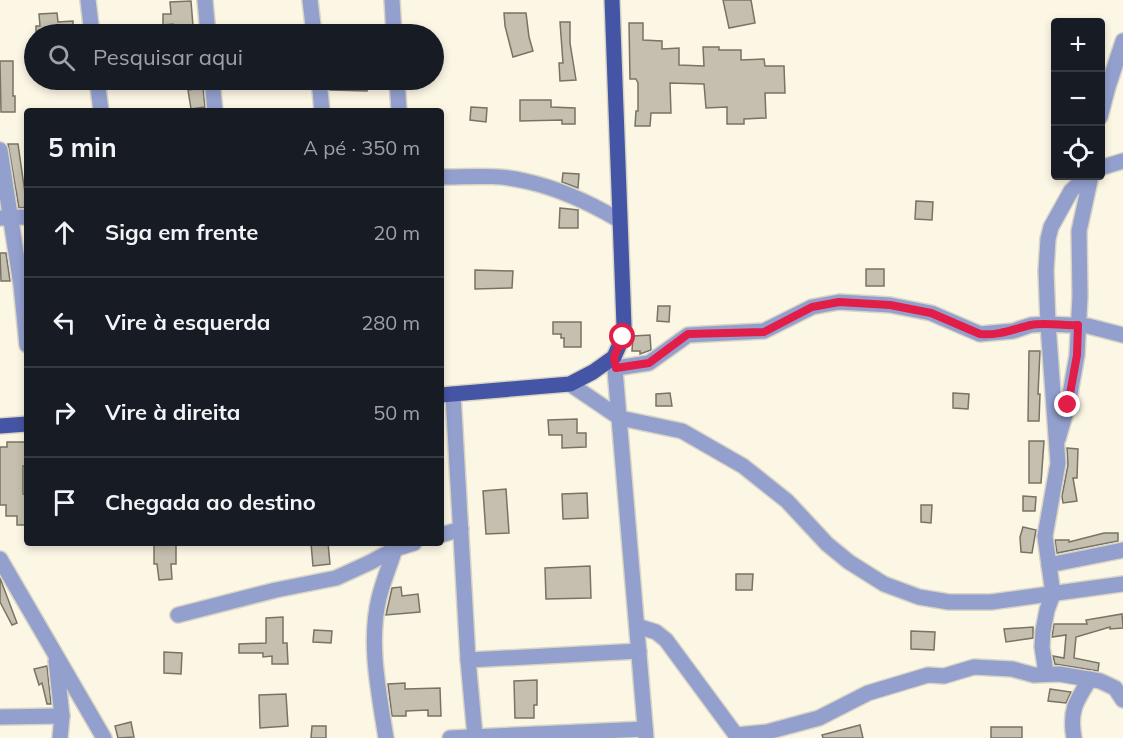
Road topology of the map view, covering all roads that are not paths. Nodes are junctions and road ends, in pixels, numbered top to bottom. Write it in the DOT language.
graph roads {
  1 [pos="88,0"];
  2 [pos="205,0"];
  3 [pos="310,0"];
  4 [pos="392,0"];
  5 [pos="612,0"];
  6 [pos="91,24"];
  7 [pos="207,24"];
  8 [pos="313,24"];
  9 [pos="393,24"];
  10 [pos="1123,41"];
  11 [pos="98,90"];
  12 [pos="213,90"];
  13 [pos="320,90"];
  14 [pos="398,90"];
  15 [pos="1105,100"];
  16 [pos="101,108"];
  17 [pos="215,108"];
  18 [pos="322,108"];
  19 [pos="399,108"];
  20 [pos="0,150"];
  21 [pos="1123,161"];
  22 [pos="1105,167"];
  23 [pos="444,177"];
  24 [pos="1084,180"];
  25 [pos="1088,180"];
  26 [pos="5,218"];
  27 [pos="24,218"];
  28 [pos="619,220"];
  29 [pos="24,315"];
  30 [pos="1048,324"];
  31 [pos="1078,325"];
  32 [pos="1123,335"];
  33 [pos="615,362"];
  34 [pos="570,384"];
  35 [pos="447,394"];
  36 [pos="620,418"];
  37 [pos="24,424"];
  38 [pos="0,426"];
  39 [pos="1056,447"];
  40 [pos="461,529"];
  41 [pos="444,534"];
  42 [pos="404,546"];
  43 [pos="395,549"];
  44 [pos="1123,550"];
  45 [pos="0,559"];
  46 [pos="1049,565"];
  47 [pos="1123,584"];
  48 [pos="1053,594"];
  49 [pos="178,615"];
  50 [pos="637,626"];
  51 [pos="639,651"];
  52 [pos="55,655"];
  53 [pos="468,660"];
  54 [pos="1046,673"];
  55 [pos="1090,679"];
  56 [pos="1123,700"];
  57 [pos="62,716"];
  58 [pos="0,717"];
  59 [pos="645,733"];
  60 [pos="475,736"];
  61 [pos="60,738"];
  62 [pos="104,738"];
  63 [pos="386,738"];
  64 [pos="450,738"];
  65 [pos="1074,738"];
  1 -- 6 [label="street"];
  2 -- 7 [label="street"];
  3 -- 8 [label="street"];
  4 -- 9 [label="street"];
  5 -- 28 [label="main road"];
  10 -- 15 [label="street"];
  11 -- 16 [label="street"];
  12 -- 17 [label="street"];
  13 -- 18 [label="street"];
  14 -- 19 [label="street"];
  20 -- 26 [label="street"];
  21 -- 22 [label="street"];
  23 -- 28 [label="street"];
  24 -- 30 [label="street"];
  25 -- 31 [label="street"];
  26 -- 27 [label="street"];
  26 -- 29 [label="street"];
  28 -- 33 [label="main road"];
  30 -- 31 [label="street"];
  30 -- 33 [label="street"];
  30 -- 39 [label="street"];
  31 -- 32 [label="street"];
  31 -- 39 [label="street"];
  33 -- 34 [label="main road"];
  33 -- 36 [label="street"];
  34 -- 35 [label="main road"];
  34 -- 36 [label="street"];
  35 -- 40 [label="street"];
  36 -- 48 [label="street"];
  36 -- 50 [label="street"];
  37 -- 38 [label="main road"];
  39 -- 46 [label="street"];
  40 -- 41 [label="street"];
  40 -- 53 [label="street"];
  42 -- 43 [label="street"];
  43 -- 49 [label="street"];
  43 -- 63 [label="street"];
  44 -- 46 [label="street"];
  45 -- 52 [label="street"];
  46 -- 48 [label="street"];
  47 -- 48 [label="street"];
  48 -- 54 [label="street"];
  50 -- 51 [label="street"];
  50 -- 54 [label="street"];
  51 -- 53 [label="street"];
  51 -- 59 [label="street"];
  52 -- 57 [label="street"];
  52 -- 62 [label="street"];
  53 -- 60 [label="street"];
  54 -- 55 [label="street"];
  55 -- 56 [label="street"];
  55 -- 65 [label="street"];
  57 -- 58 [label="street"];
  57 -- 61 [label="street"];
  59 -- 60 [label="street"];
  60 -- 64 [label="street"];
}
